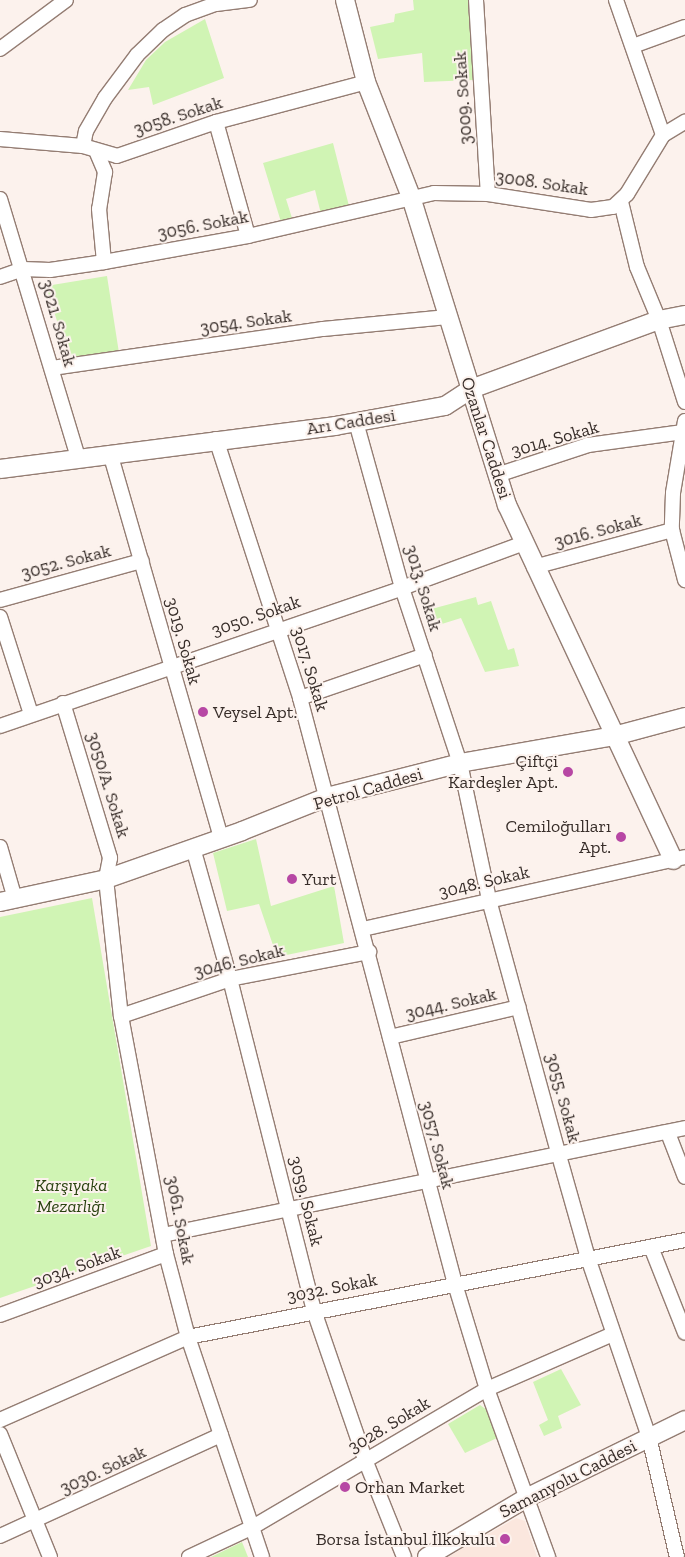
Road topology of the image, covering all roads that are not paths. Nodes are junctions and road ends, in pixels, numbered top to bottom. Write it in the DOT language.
graph roads {
  1 [pos="66,0"];
  2 [pos="250,0"];
  3 [pos="345,0"];
  4 [pos="476,0"];
  5 [pos="616,0"];
  6 [pos="47,6"];
  7 [pos="685,27"];
  8 [pos="633,46"];
  9 [pos="0,49"];
  10 [pos="366,82"];
  11 [pos="216,122"];
  12 [pos="685,122"];
  13 [pos="663,135"];
  14 [pos="0,139"];
  15 [pos="83,146"];
  16 [pos="97,153"];
  17 [pos="488,194"];
  18 [pos="411,197"];
  19 [pos="0,199"];
  20 [pos="621,202"];
  21 [pos="248,236"];
  22 [pos="104,262"];
  23 [pos="23,270"];
  24 [pos="0,277"];
  25 [pos="685,315"];
  26 [pos="447,317"];
  27 [pos="659,320"];
  28 [pos="52,368"];
  29 [pos="471,388"];
  30 [pos="685,402"];
  31 [pos="356,422"];
  32 [pos="684,427"];
  33 [pos="216,439"];
  34 [pos="110,453"];
  35 [pos="78,458"];
  36 [pos="0,469"];
  37 [pos="497,475"];
  38 [pos="672,530"];
  39 [pos="524,543"];
  40 [pos="142,561"];
  41 [pos="534,567"];
  42 [pos="685,580"];
  43 [pos="402,588"];
  44 [pos="0,600"];
  45 [pos="0,617"];
  46 [pos="278,628"];
  47 [pos="425,655"];
  48 [pos="170,666"];
  49 [pos="300,698"];
  50 [pos="64,703"];
  51 [pos="31,714"];
  52 [pos="685,717"];
  53 [pos="0,726"];
  54 [pos="614,736"];
  55 [pos="460,763"];
  56 [pos="327,797"];
  57 [pos="221,838"];
  58 [pos="0,847"];
  59 [pos="193,848"];
  60 [pos="679,858"];
  61 [pos="106,879"];
  62 [pos="489,900"];
  63 [pos="7,901"];
  64 [pos="363,929"];
  65 [pos="369,952"];
  66 [pos="230,979"];
  67 [pos="520,1007"];
  68 [pos="121,1016"];
  69 [pos="390,1037"];
  70 [pos="685,1128"];
  71 [pos="668,1133"];
  72 [pos="558,1152"];
  73 [pos="685,1177"];
  74 [pos="427,1179"];
  75 [pos="288,1208"];
  76 [pos="163,1234"];
  77 [pos="685,1240"];
  78 [pos="651,1247"];
  79 [pos="166,1254"];
  80 [pos="588,1258"];
  81 [pos="455,1284"];
  82 [pos="314,1311"];
  83 [pos="0,1315"];
  84 [pos="685,1333"];
  85 [pos="613,1334"];
  86 [pos="188,1337"];
  87 [pos="487,1388"];
  88 [pos="0,1420"];
  89 [pos="685,1420"];
  90 [pos="0,1434"];
  91 [pos="221,1435"];
  92 [pos="649,1437"];
  93 [pos="366,1462"];
  94 [pos="528,1497"];
  95 [pos="37,1521"];
  96 [pos="251,1528"];
  97 [pos="0,1536"];
  98 [pos="50,1557"];
  99 [pos="189,1557"];
  100 [pos="262,1557"];
  101 [pos="404,1557"];
  102 [pos="426,1557"];
  103 [pos="548,1557"];
  104 [pos="677,1557"];
  1 -- 6 [label="street"];
  2 -- 15 [label="street"];
  3 -- 10 [label="street, Ozanlar Caddesi"];
  4 -- 17 [label="street, 3009. Sokak"];
  5 -- 8 [label="street"];
  6 -- 9 [label="street"];
  7 -- 8 [label="street"];
  8 -- 13 [label="street"];
  10 -- 11 [label="street, 3058. Sokak"];
  10 -- 18 [label="street, Ozanlar Caddesi"];
  11 -- 16 [label="street, 3058. Sokak"];
  11 -- 21 [label="street"];
  12 -- 13 [label="street"];
  13 -- 20 [label="street"];
  14 -- 15 [label="street, 3058. Sokak"];
  15 -- 16 [label="street, 3058. Sokak"];
  16 -- 22 [label="street"];
  17 -- 18 [label="street, 3008. Sokak"];
  17 -- 20 [label="street, 3008. Sokak"];
  18 -- 21 [label="street, 3056. Sokak"];
  18 -- 26 [label="street, Ozanlar Caddesi"];
  19 -- 23 [label="street, 3021. Sokak"];
  20 -- 27 [label="street"];
  21 -- 22 [label="street, 3056. Sokak"];
  22 -- 23 [label="street, 3056. Sokak"];
  23 -- 24 [label="street, 3056. Sokak"];
  23 -- 28 [label="street, 3021. Sokak"];
  25 -- 27 [label="street, Arı Caddesi"];
  26 -- 28 [label="street, 3054. Sokak"];
  26 -- 29 [label="street, Ozanlar Caddesi"];
  27 -- 29 [label="street, Arı Caddesi"];
  27 -- 30 [label="street"];
  28 -- 35 [label="street, 3021. Sokak"];
  29 -- 31 [label="street, Arı Caddesi"];
  29 -- 37 [label="street, Ozanlar Caddesi"];
  31 -- 33 [label="street, Arı Caddesi"];
  31 -- 43 [label="street, 3013. Sokak"];
  32 -- 37 [label="street, 3014. Sokak"];
  32 -- 38 [label="street"];
  33 -- 34 [label="street, Arı Caddesi"];
  33 -- 46 [label="street, 3017. Sokak"];
  34 -- 35 [label="street, Arı Caddesi"];
  34 -- 40 [label="street, 3019. Sokak"];
  35 -- 36 [label="street, Arı Caddesi"];
  37 -- 39 [label="street, Ozanlar Caddesi"];
  38 -- 41 [label="street, 3016. Sokak"];
  38 -- 42 [label="street"];
  39 -- 41 [label="street, Ozanlar Caddesi"];
  39 -- 43 [label="street, 3050. Sokak"];
  40 -- 44 [label="street, 3052. Sokak"];
  40 -- 48 [label="street, 3019. Sokak"];
  41 -- 54 [label="street, Ozanlar Caddesi"];
  43 -- 46 [label="street, 3050. Sokak"];
  43 -- 47 [label="street, 3013. Sokak"];
  45 -- 51 [label="street"];
  46 -- 48 [label="street, 3050. Sokak"];
  46 -- 49 [label="street, 3017. Sokak"];
  47 -- 49 [label="street"];
  47 -- 55 [label="street, 3013. Sokak"];
  48 -- 50 [label="street, 3050. Sokak"];
  48 -- 57 [label="street, 3019. Sokak"];
  49 -- 56 [label="street, 3017. Sokak"];
  50 -- 51 [label="street, 3050. Sokak"];
  50 -- 61 [label="street, 3050/A. Sokak"];
  51 -- 53 [label="street, 3050. Sokak"];
  52 -- 54 [label="street, Petrol Caddesi"];
  54 -- 55 [label="street, Petrol Caddesi"];
  54 -- 60 [label="street, Ozanlar Caddesi"];
  55 -- 56 [label="street, Petrol Caddesi"];
  55 -- 62 [label="street, 3055. Sokak"];
  56 -- 57 [label="street, Petrol Caddesi"];
  56 -- 64 [label="street, 3057. Sokak"];
  57 -- 59 [label="street, Petrol Caddesi"];
  58 -- 63 [label="street"];
  59 -- 61 [label="street, Petrol Caddesi"];
  59 -- 66 [label="street, 3059. Sokak"];
  60 -- 62 [label="street, 3048. Sokak"];
  61 -- 63 [label="street, Petrol Caddesi"];
  61 -- 68 [label="street, 3061. Sokak"];
  62 -- 64 [label="street, 3048. Sokak"];
  62 -- 67 [label="street, 3055. Sokak"];
  64 -- 65 [label="street, 3057. Sokak"];
  65 -- 66 [label="street, 3046. Sokak"];
  65 -- 69 [label="street, 3057. Sokak"];
  66 -- 68 [label="street, 3046. Sokak"];
  66 -- 75 [label="street, 3059. Sokak"];
  67 -- 69 [label="street, 3044. Sokak"];
  67 -- 72 [label="street, 3055. Sokak"];
  68 -- 76 [label="street, 3061. Sokak"];
  69 -- 74 [label="street, 3057. Sokak"];
  70 -- 71 [label="street"];
  71 -- 72 [label="street"];
  71 -- 73 [label="street"];
  72 -- 74 [label="street"];
  72 -- 80 [label="street, 3055. Sokak"];
  74 -- 75 [label="street"];
  74 -- 81 [label="street, 3057. Sokak"];
  75 -- 76 [label="street"];
  75 -- 82 [label="street, 3059. Sokak"];
  76 -- 79 [label="street, 3061. Sokak"];
  77 -- 78 [label="street, 3032. Sokak"];
  78 -- 80 [label="street, 3032. Sokak"];
  78 -- 84 [label="street"];
  79 -- 83 [label="street, 3034. Sokak"];
  79 -- 86 [label="street, 3061. Sokak"];
  80 -- 81 [label="street, 3032. Sokak"];
  80 -- 85 [label="street, 3055. Sokak"];
  81 -- 82 [label="street, 3032. Sokak"];
  81 -- 87 [label="street, 3057. Sokak"];
  82 -- 86 [label="street, 3032. Sokak"];
  82 -- 93 [label="street, 3059. Sokak"];
  85 -- 87 [label="street, 3028. Sokak"];
  85 -- 92 [label="street, 3055. Sokak"];
  86 -- 88 [label="street, 3032. Sokak"];
  86 -- 91 [label="street, 3061. Sokak"];
  87 -- 93 [label="street, 3028. Sokak"];
  87 -- 94 [label="street, 3057. Sokak"];
  89 -- 92 [label="street, Samanyolu Caddesi"];
  90 -- 95 [label="street"];
  91 -- 95 [label="street, 3030. Sokak"];
  91 -- 96 [label="street, 3061. Sokak"];
  92 -- 94 [label="street, Samanyolu Caddesi"];
  92 -- 104 [label="street, 3055. Sokak"];
  93 -- 96 [label="street, 3028. Sokak"];
  93 -- 101 [label="street, 3059. Sokak"];
  94 -- 102 [label="street, Samanyolu Caddesi"];
  94 -- 103 [label="street, 3057. Sokak"];
  95 -- 97 [label="street, 3030. Sokak"];
  95 -- 98 [label="street"];
  96 -- 99 [label="street, 3028. Sokak"];
  96 -- 100 [label="street, 3061. Sokak"];
}
